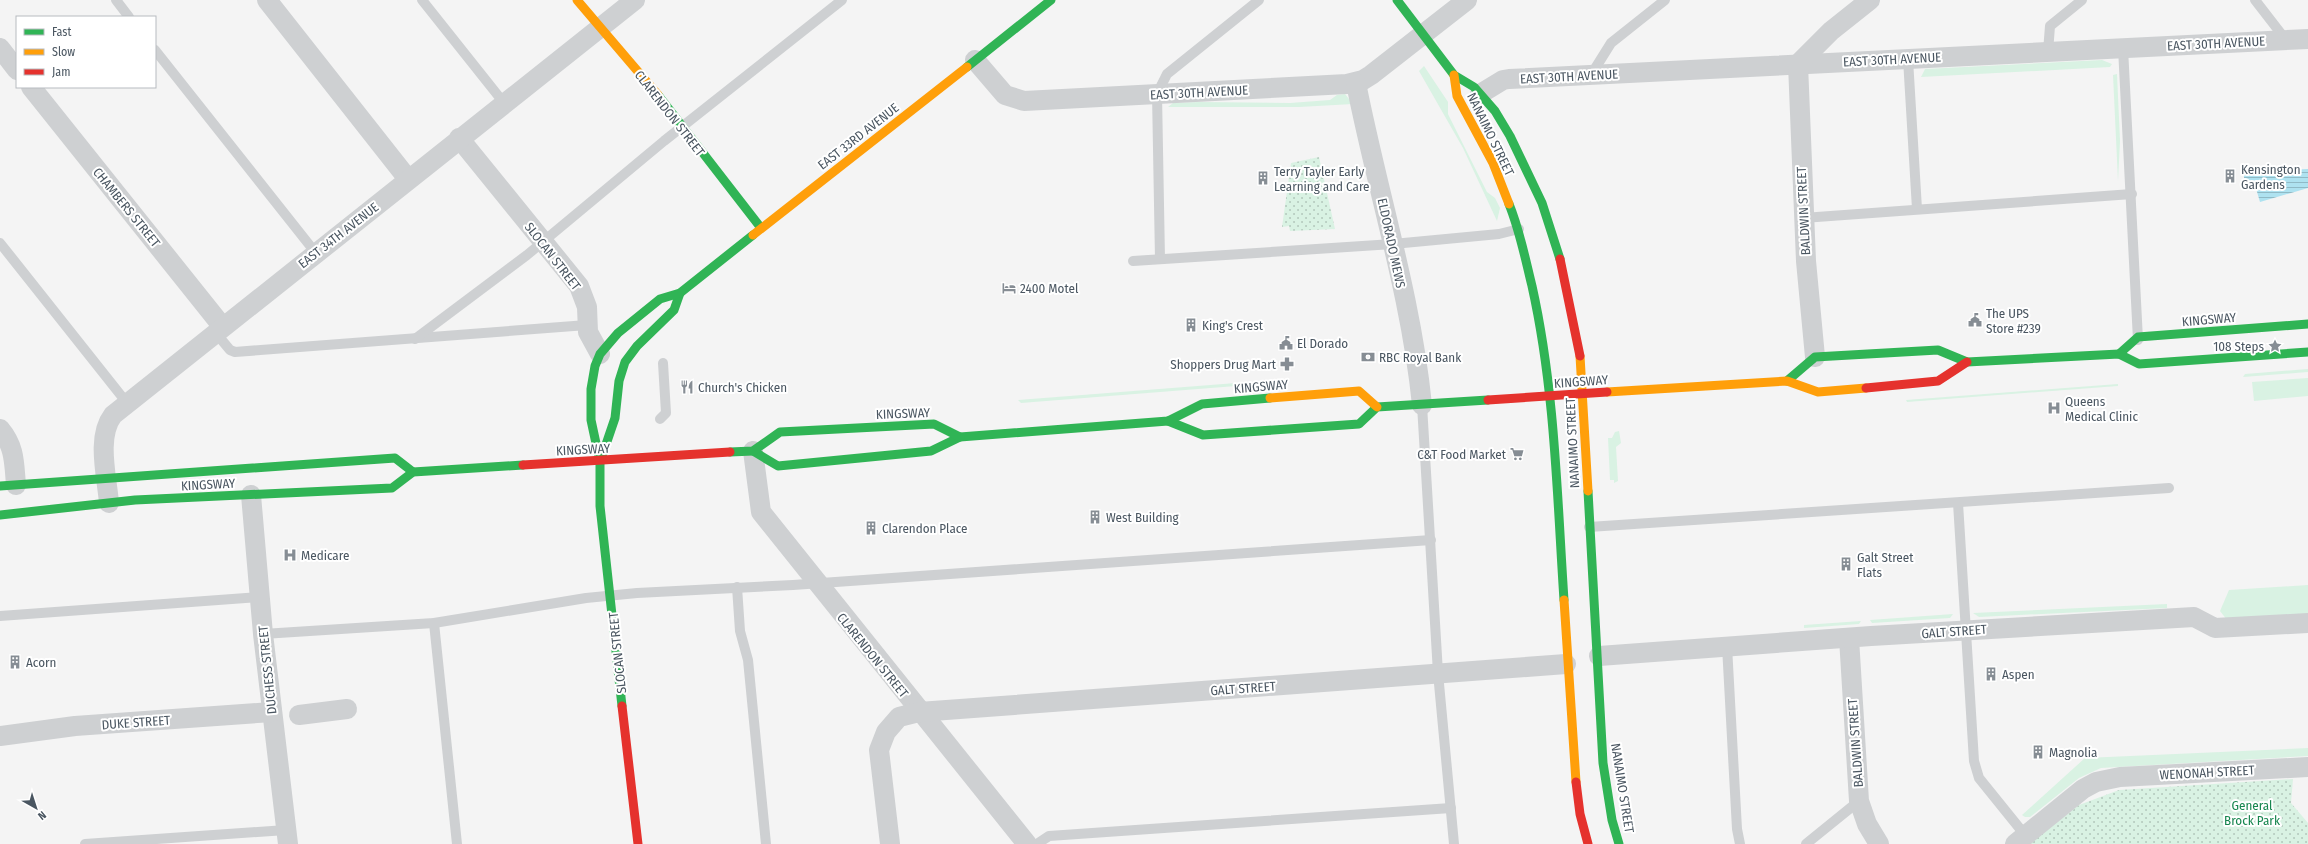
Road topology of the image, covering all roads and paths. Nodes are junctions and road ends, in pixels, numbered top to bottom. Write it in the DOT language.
graph roads {
  1 [pos="116,0"];
  2 [pos="267,0"];
  3 [pos="422,0"];
  4 [pos="577,0"];
  5 [pos="635,0"];
  6 [pos="842,0"];
  7 [pos="1051,0"];
  8 [pos="1259,0"];
  9 [pos="1397,0"];
  10 [pos="1467,0"];
  11 [pos="1665,0"];
  12 [pos="1870,0"];
  13 [pos="2082,0"];
  14 [pos="2255,0"];
  15 [pos="128,16"];
  16 [pos="600,26"];
  17 [pos="1424,34"];
  18 [pos="2308,39"];
  19 [pos="2286,40"];
  20 [pos="0,48"];
  21 [pos="2123,48"];
  22 [pos="156,51"];
  23 [pos="2048,52"];
  24 [pos="1908,59"];
  25 [pos="975,60"];
  26 [pos="1798,64"];
  27 [pos="16,69"];
  28 [pos="1454,75"];
  29 [pos="1591,75"];
  30 [pos="1356,82"];
  31 [pos="32,88"];
  32 [pos="1157,94"];
  33 [pos="1480,94"];
  34 [pos="504,103"];
  35 [pos="682,127"];
  36 [pos="460,138"];
  37 [pos="408,179"];
  38 [pos="2132,194"];
  39 [pos="1916,209"];
  40 [pos="1803,218"];
  41 [pos="760,228"];
  42 [pos="1519,229"];
  43 [pos="542,242"];
  44 [pos="0,243"];
  45 [pos="1393,244"];
  46 [pos="315,252"];
  47 [pos="1160,259"];
  48 [pos="1133,261"];
  49 [pos="680,293"];
  50 [pos="2308,324"];
  51 [pos="587,326"];
  52 [pos="219,329"];
  53 [pos="2138,337"];
  54 [pos="415,339"];
  55 [pos="2308,352"];
  56 [pos="600,354"];
  57 [pos="2119,354"];
  58 [pos="1815,357"];
  59 [pos="625,362"];
  60 [pos="1967,362"];
  61 [pos="663,363"];
  62 [pos="2139,364"];
  63 [pos="1787,381"];
  64 [pos="1583,394"];
  65 [pos="1551,396"];
  66 [pos="127,403"];
  67 [pos="1422,405"];
  68 [pos="1377,408"];
  69 [pos="660,419"];
  70 [pos="1168,421"];
  71 [pos="0,429"];
  72 [pos="960,437"];
  73 [pos="753,451"];
  74 [pos="600,462"];
  75 [pos="414,472"];
  76 [pos="107,477"];
  77 [pos="8,485"];
  78 [pos="2169,488"];
  79 [pos="251,495"];
  80 [pos="109,503"];
  81 [pos="1958,503"];
  82 [pos="0,515"];
  83 [pos="1589,527"];
  84 [pos="1432,540"];
  85 [pos="816,583"];
  86 [pos="737,587"];
  87 [pos="610,595"];
  88 [pos="259,597"];
  89 [pos="0,616"];
  90 [pos="434,623"];
  91 [pos="2308,623"];
  92 [pos="1966,630"];
  93 [pos="263,634"];
  94 [pos="1849,638"];
  95 [pos="1727,646"];
  96 [pos="1599,656"];
  97 [pos="1566,664"];
  98 [pos="1438,674"];
  99 [pos="347,710"];
  100 [pos="272,712"];
  101 [pos="919,712"];
  102 [pos="299,715"];
  103 [pos="0,736"];
  104 [pos="2308,767"];
  105 [pos="1859,801"];
  106 [pos="1450,808"];
  107 [pos="287,837"];
  108 [pos="2020,840"];
  109 [pos="85,844"];
  110 [pos="457,844"];
  111 [pos="638,844"];
  112 [pos="766,844"];
  113 [pos="890,844"];
  114 [pos="1027,844"];
  115 [pos="1037,844"];
  116 [pos="1454,844"];
  117 [pos="1588,844"];
  118 [pos="1619,844"];
  119 [pos="1740,844"];
  120 [pos="1806,844"];
  121 [pos="1879,844"];
  1 -- 15 [label="lane"];
  2 -- 37 [label="street"];
  3 -- 34 [label="lane"];
  4 -- 16 [label="main road, CLARENDON STREET"];
  5 -- 16 [label="street, EAST 34TH AVENUE"];
  6 -- 35 [label="lane"];
  7 -- 25 [label="main road, EAST 33RD AVENUE"];
  8 -- 32 [label="lane"];
  9 -- 17 [label="main road, NANAIMO STREET"];
  10 -- 17 [label="street, EAST 30TH AVENUE"];
  11 -- 29 [label="lane"];
  12 -- 26 [label="street"];
  13 -- 23 [label="lane"];
  14 -- 19 [label="lane"];
  16 -- 34 [label="street, EAST 34TH AVENUE"];
  16 -- 35 [label="main road, CLARENDON STREET"];
  17 -- 28 [label="main road, NANAIMO STREET"];
  17 -- 30 [label="street, EAST 30TH AVENUE"];
  18 -- 19 [label="street, EAST 30TH AVENUE"];
  19 -- 21 [label="street, EAST 30TH AVENUE"];
  20 -- 27 [label="street"];
  21 -- 23 [label="street, EAST 30TH AVENUE"];
  21 -- 38 [label="lane"];
  22 -- 46 [label="lane"];
  23 -- 24 [label="street, EAST 30TH AVENUE"];
  24 -- 26 [label="street, EAST 30TH AVENUE"];
  24 -- 39 [label="lane"];
  25 -- 32 [label="street, EAST 30TH AVENUE"];
  25 -- 41 [label="main road, EAST 33RD AVENUE"];
  26 -- 29 [label="street, EAST 30TH AVENUE"];
  26 -- 40 [label="street, BALDWIN STREET"];
  28 -- 33 [label="main road, NANAIMO STREET"];
  28 -- 42 [label="main road, NANAIMO STREET"];
  29 -- 33 [label="street, EAST 30TH AVENUE"];
  30 -- 32 [label="street, EAST 30TH AVENUE"];
  30 -- 45 [label="street, ELDORADO MEWS"];
  31 -- 52 [label="street, CHAMBERS STREET"];
  32 -- 47 [label="lane"];
  33 -- 64 [label="main road, NANAIMO STREET"];
  34 -- 36 [label="street, EAST 34TH AVENUE"];
  35 -- 41 [label="main road, CLARENDON STREET"];
  35 -- 43 [label="lane"];
  36 -- 37 [label="street, EAST 34TH AVENUE"];
  36 -- 43 [label="street, SLOCAN STREET"];
  37 -- 46 [label="street, EAST 34TH AVENUE"];
  38 -- 39 [label="lane"];
  38 -- 53 [label="lane"];
  39 -- 40 [label="lane"];
  40 -- 58 [label="street, BALDWIN STREET"];
  41 -- 49 [label="main road, EAST 33RD AVENUE"];
  42 -- 45 [label="lane"];
  42 -- 65 [label="main road, NANAIMO STREET"];
  43 -- 51 [label="street, SLOCAN STREET"];
  43 -- 54 [label="lane"];
  44 -- 66 [label="lane"];
  45 -- 47 [label="lane"];
  45 -- 67 [label="street, ELDORADO MEWS"];
  46 -- 52 [label="street, EAST 34TH AVENUE"];
  47 -- 48 [label="lane"];
  49 -- 56 [label="main road, EAST 33RD AVENUE"];
  49 -- 59 [label="main road, EAST 33RD AVENUE"];
  50 -- 53 [label="main road, KINGSWAY"];
  51 -- 54 [label="lane"];
  51 -- 56 [label="street, SLOCAN STREET"];
  52 -- 54 [label="lane"];
  52 -- 66 [label="street, EAST 34TH AVENUE"];
  53 -- 57 [label="main road"];
  53 -- 62 [label="lane"];
  55 -- 62 [label="main road"];
  56 -- 74 [label="main road, SLOCAN STREET"];
  57 -- 60 [label="main road"];
  57 -- 62 [label="main road"];
  58 -- 60 [label="main road"];
  58 -- 63 [label="main road"];
  59 -- 74 [label="main road, SLOCAN STREET"];
  60 -- 63 [label="main road, KINGSWAY"];
  61 -- 69 [label="lane"];
  63 -- 64 [label="main road, KINGSWAY"];
  64 -- 65 [label="main road, KINGSWAY"];
  64 -- 83 [label="main road, NANAIMO STREET"];
  65 -- 67 [label="main road, KINGSWAY"];
  65 -- 97 [label="main road, NANAIMO STREET"];
  66 -- 76 [label="street, EAST 34TH AVENUE"];
  67 -- 68 [label="main road, KINGSWAY"];
  67 -- 84 [label="lane"];
  68 -- 70 [label="main road, KINGSWAY"];
  68 -- 70 [label="main road, KINGSWAY"];
  70 -- 72 [label="main road, KINGSWAY"];
  71 -- 77 [label="street"];
  72 -- 73 [label="main road, KINGSWAY"];
  72 -- 73 [label="main road, KINGSWAY"];
  73 -- 74 [label="main road, KINGSWAY"];
  73 -- 85 [label="street, CLARENDON STREET"];
  74 -- 75 [label="main road, KINGSWAY"];
  74 -- 87 [label="main road, SLOCAN STREET"];
  75 -- 76 [label="main road, KINGSWAY"];
  75 -- 79 [label="main road, KINGSWAY"];
  76 -- 77 [label="main road, KINGSWAY"];
  76 -- 80 [label="street, EAST 34TH AVENUE"];
  78 -- 81 [label="lane"];
  79 -- 80 [label="main road, KINGSWAY"];
  79 -- 88 [label="street, DUCHESS STREET"];
  80 -- 82 [label="main road, KINGSWAY"];
  81 -- 83 [label="lane"];
  81 -- 92 [label="lane"];
  83 -- 96 [label="main road, NANAIMO STREET"];
  84 -- 85 [label="lane"];
  84 -- 98 [label="lane"];
  85 -- 86 [label="lane"];
  85 -- 101 [label="street, CLARENDON STREET"];
  86 -- 87 [label="lane"];
  86 -- 112 [label="lane"];
  87 -- 90 [label="lane"];
  87 -- 111 [label="main road, SLOCAN STREET"];
  88 -- 89 [label="lane"];
  88 -- 93 [label="street, DUCHESS STREET"];
  90 -- 93 [label="lane"];
  90 -- 110 [label="lane"];
  91 -- 92 [label="street, GALT STREET"];
  92 -- 94 [label="street, GALT STREET"];
  92 -- 108 [label="lane"];
  93 -- 100 [label="street, DUCHESS STREET"];
  94 -- 95 [label="street, GALT STREET"];
  94 -- 105 [label="street, BALDWIN STREET"];
  95 -- 96 [label="street, GALT STREET"];
  95 -- 119 [label="lane"];
  96 -- 118 [label="main road, NANAIMO STREET"];
  97 -- 98 [label="street, GALT STREET"];
  97 -- 117 [label="main road, NANAIMO STREET"];
  98 -- 101 [label="street, GALT STREET"];
  98 -- 106 [label="lane"];
  99 -- 102 [label="street"];
  100 -- 103 [label="street, DUKE STREET"];
  100 -- 107 [label="street, DUCHESS STREET"];
  101 -- 113 [label="street, GALT STREET"];
  101 -- 114 [label="street, CLARENDON STREET"];
  104 -- 108 [label="street, WENONAH STREET"];
  105 -- 120 [label="lane"];
  105 -- 121 [label="street, BALDWIN STREET"];
  106 -- 115 [label="lane"];
  106 -- 116 [label="lane"];
  107 -- 109 [label="lane"];
}
